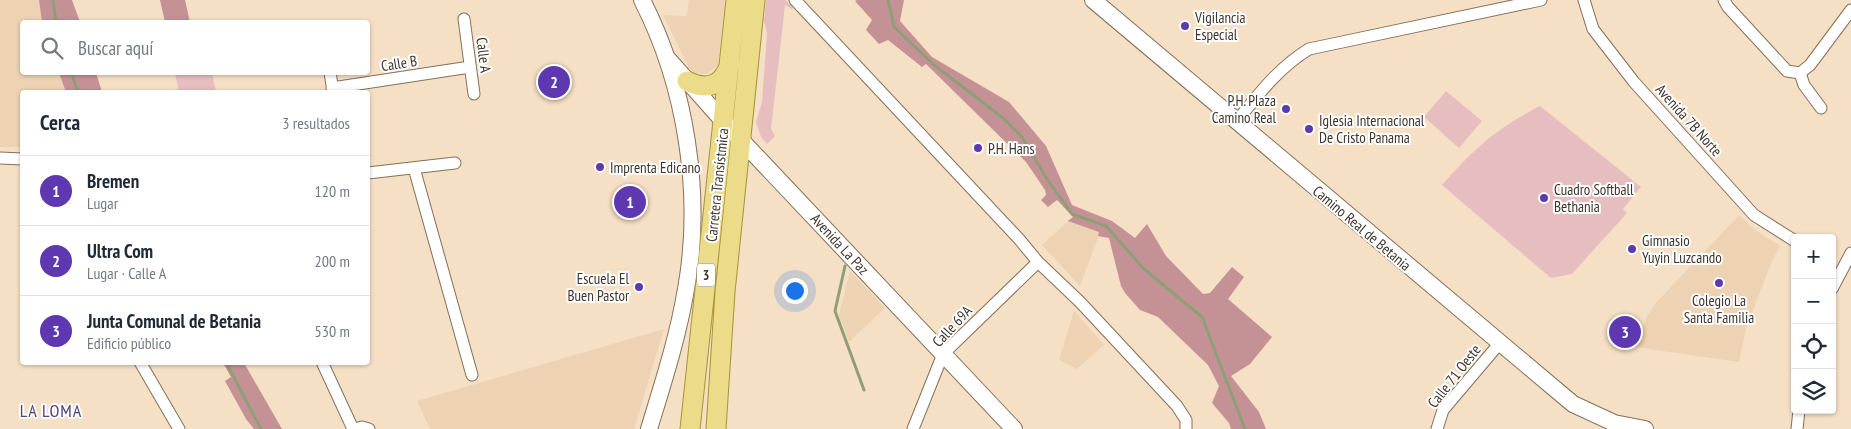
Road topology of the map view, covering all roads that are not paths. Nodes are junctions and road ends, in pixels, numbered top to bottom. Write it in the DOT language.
graph roads {
  1 [pos="642,0"];
  2 [pos="736,0"];
  3 [pos="755,0"];
  4 [pos="795,0"];
  5 [pos="1093,0"];
  6 [pos="1541,0"];
  7 [pos="1584,0"];
  8 [pos="1724,0"];
  9 [pos="1851,10"];
  10 [pos="464,19"];
  11 [pos="668,58"];
  12 [pos="730,63"];
  13 [pos="470,67"];
  14 [pos="1800,73"];
  15 [pos="330,75"];
  16 [pos="687,81"];
  17 [pos="332,90"];
  18 [pos="474,94"];
  19 [pos="1821,108"];
  20 [pos="724,122"];
  21 [pos="1236,122"];
  22 [pos="741,138"];
  23 [pos="0,158"];
  24 [pos="20,159"];
  25 [pos="455,164"];
  26 [pos="414,168"];
  27 [pos="370,174"];
  28 [pos="1791,238"];
  29 [pos="1851,253"];
  30 [pos="1038,262"];
  31 [pos="1836,263"];
  32 [pos="1843,266"];
  33 [pos="1836,281"];
  34 [pos="1499,344"];
  35 [pos="943,354"];
  36 [pos="142,365"];
  37 [pos="323,365"];
  38 [pos="472,374"];
  39 [pos="1799,414"];
  40 [pos="179,429"];
  41 [pos="354,429"];
  42 [pos="369,429"];
  43 [pos="649,429"];
  44 [pos="690,429"];
  45 [pos="716,429"];
  46 [pos="913,429"];
  47 [pos="1014,429"];
  48 [pos="1186,429"];
  49 [pos="1437,429"];
  50 [pos="1645,429"];
  51 [pos="1797,429"];
  1 -- 11 [label="main road"];
  2 -- 12 [label="main road, Carretera Transístmica / 3"];
  3 -- 22 [label="main road, Carretera Transístmica / 3"];
  4 -- 30 [label="street"];
  5 -- 21 [label="main road, Camino Real de Betania"];
  6 -- 21 [label="street"];
  7 -- 28 [label="street, Avenida 7B Norte"];
  8 -- 14 [label="street"];
  9 -- 14 [label="street"];
  10 -- 13 [label="street, Calle A"];
  11 -- 16 [label="main road, Avenida La Paz"];
  11 -- 43 [label="main road"];
  12 -- 16 [label="main road"];
  12 -- 20 [label="main road, Carretera Transístmica / 3"];
  13 -- 17 [label="street, Calle B"];
  13 -- 18 [label="street, Calle A"];
  14 -- 19 [label="street"];
  15 -- 17 [label="street"];
  16 -- 20 [label="main road, Avenida La Paz"];
  20 -- 22 [label="main road, Avenida La Paz"];
  20 -- 44 [label="main road, Carretera Transístmica / 3"];
  21 -- 34 [label="main road, Camino Real de Betania"];
  22 -- 35 [label="main road, Avenida La Paz"];
  22 -- 45 [label="main road, Carretera Transístmica / 3"];
  23 -- 24 [label="street"];
  25 -- 26 [label="street"];
  26 -- 27 [label="street"];
  26 -- 38 [label="street"];
  29 -- 32 [label="street"];
  30 -- 35 [label="street, Calle 69A"];
  30 -- 48 [label="street"];
  31 -- 32 [label="street"];
  32 -- 33 [label="street"];
  34 -- 49 [label="street, Calle 71 Oeste"];
  34 -- 50 [label="main road, Camino Real de Betania"];
  35 -- 46 [label="street, Calle 69A"];
  35 -- 47 [label="main road, Avenida La Paz"];
  36 -- 40 [label="street"];
  37 -- 41 [label="street"];
  39 -- 51 [label="street"];
  41 -- 42 [label="street"];
}
